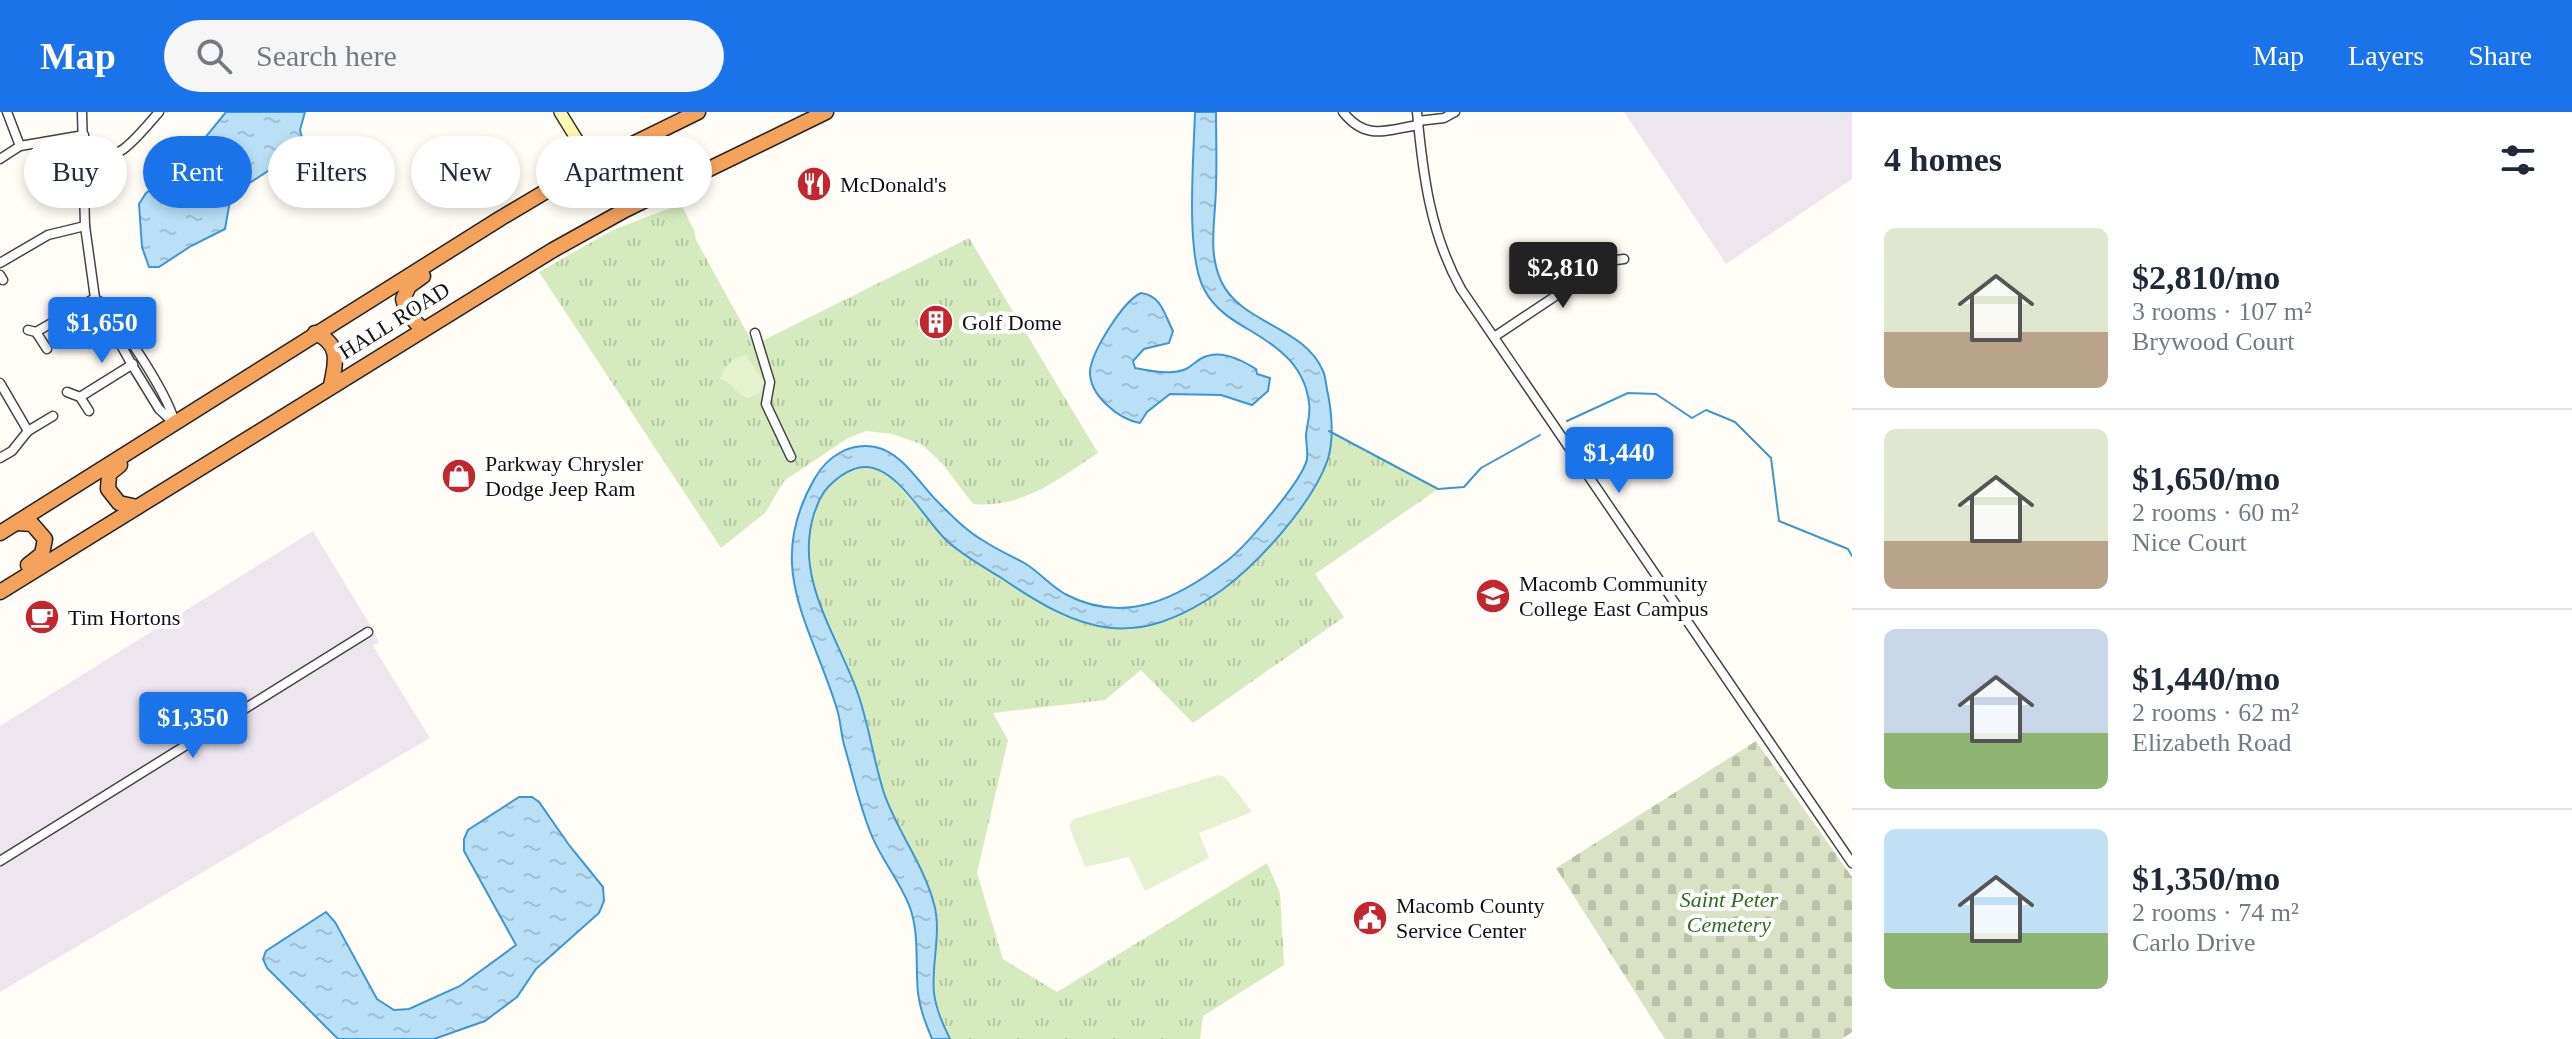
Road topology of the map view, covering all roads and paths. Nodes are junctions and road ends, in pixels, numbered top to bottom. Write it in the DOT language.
graph roads {
  1 [pos="7,112"];
  2 [pos="82,112"];
  3 [pos="159,112"];
  4 [pos="560,112"];
  5 [pos="698,112"];
  6 [pos="826,112"];
  7 [pos="1343,112"];
  8 [pos="1455,112"];
  9 [pos="1418,119"];
  10 [pos="84,135"];
  11 [pos="575,136"];
  12 [pos="649,136"];
  13 [pos="20,146"];
  14 [pos="127,149"];
  15 [pos="0,159"];
  16 [pos="536,197"];
  17 [pos="85,208"];
  18 [pos="490,225"];
  19 [pos="85,226"];
  20 [pos="1624,259"];
  21 [pos="0,263"];
  22 [pos="95,298"];
  23 [pos="422,329"];
  24 [pos="315,333"];
  25 [pos="755,333"];
  26 [pos="1494,337"];
  27 [pos="47,349"];
  28 [pos="141,359"];
  29 [pos="132,365"];
  30 [pos="0,383"];
  31 [pos="331,385"];
  32 [pos="67,392"];
  33 [pos="80,397"];
  34 [pos="89,411"];
  35 [pos="53,416"];
  36 [pos="174,423"];
  37 [pos="28,431"];
  38 [pos="791,457"];
  39 [pos="0,458"];
  40 [pos="137,507"];
  41 [pos="17,523"];
  42 [pos="0,533"];
  43 [pos="0,582"];
  44 [pos="0,592"];
  45 [pos="368,632"];
  46 [pos="0,861"];
  47 [pos="1852,863"];
  1 -- 13 [label="street"];
  2 -- 10 [label="street"];
  3 -- 14 [label="street"];
  4 -- 11 [label="street"];
  5 -- 12 [label="highway, HALL ROAD"];
  6 -- 23 [label="highway, HALL ROAD"];
  7 -- 9 [label="street"];
  8 -- 9 [label="street"];
  9 -- 26 [label="street"];
  10 -- 13 [label="street"];
  13 -- 15 [label="street"];
  16 -- 18 [label="highway, HALL ROAD"];
  17 -- 19 [label="street"];
  18 -- 23 [label="highway"];
  18 -- 24 [label="highway, HALL ROAD"];
  19 -- 21 [label="street"];
  19 -- 22 [label="street"];
  20 -- 26 [label="street"];
  22 -- 27 [label="street"];
  22 -- 28 [label="street"];
  22 -- 29 [label="street"];
  23 -- 31 [label="highway, HALL ROAD"];
  24 -- 31 [label="highway"];
  24 -- 36 [label="highway, HALL ROAD"];
  25 -- 38 [label="street"];
  26 -- 47 [label="street"];
  28 -- 29 [label="street"];
  28 -- 36 [label="street"];
  29 -- 33 [label="street"];
  29 -- 36 [label="street"];
  30 -- 37 [label="street"];
  31 -- 40 [label="highway, HALL ROAD"];
  32 -- 33 [label="street"];
  33 -- 34 [label="street"];
  35 -- 37 [label="street"];
  36 -- 40 [label="highway"];
  36 -- 41 [label="highway, HALL ROAD"];
  37 -- 39 [label="street"];
  40 -- 44 [label="highway, HALL ROAD"];
  41 -- 42 [label="highway, HALL ROAD"];
  41 -- 43 [label="highway"];
  45 -- 46 [label="street"];
}
